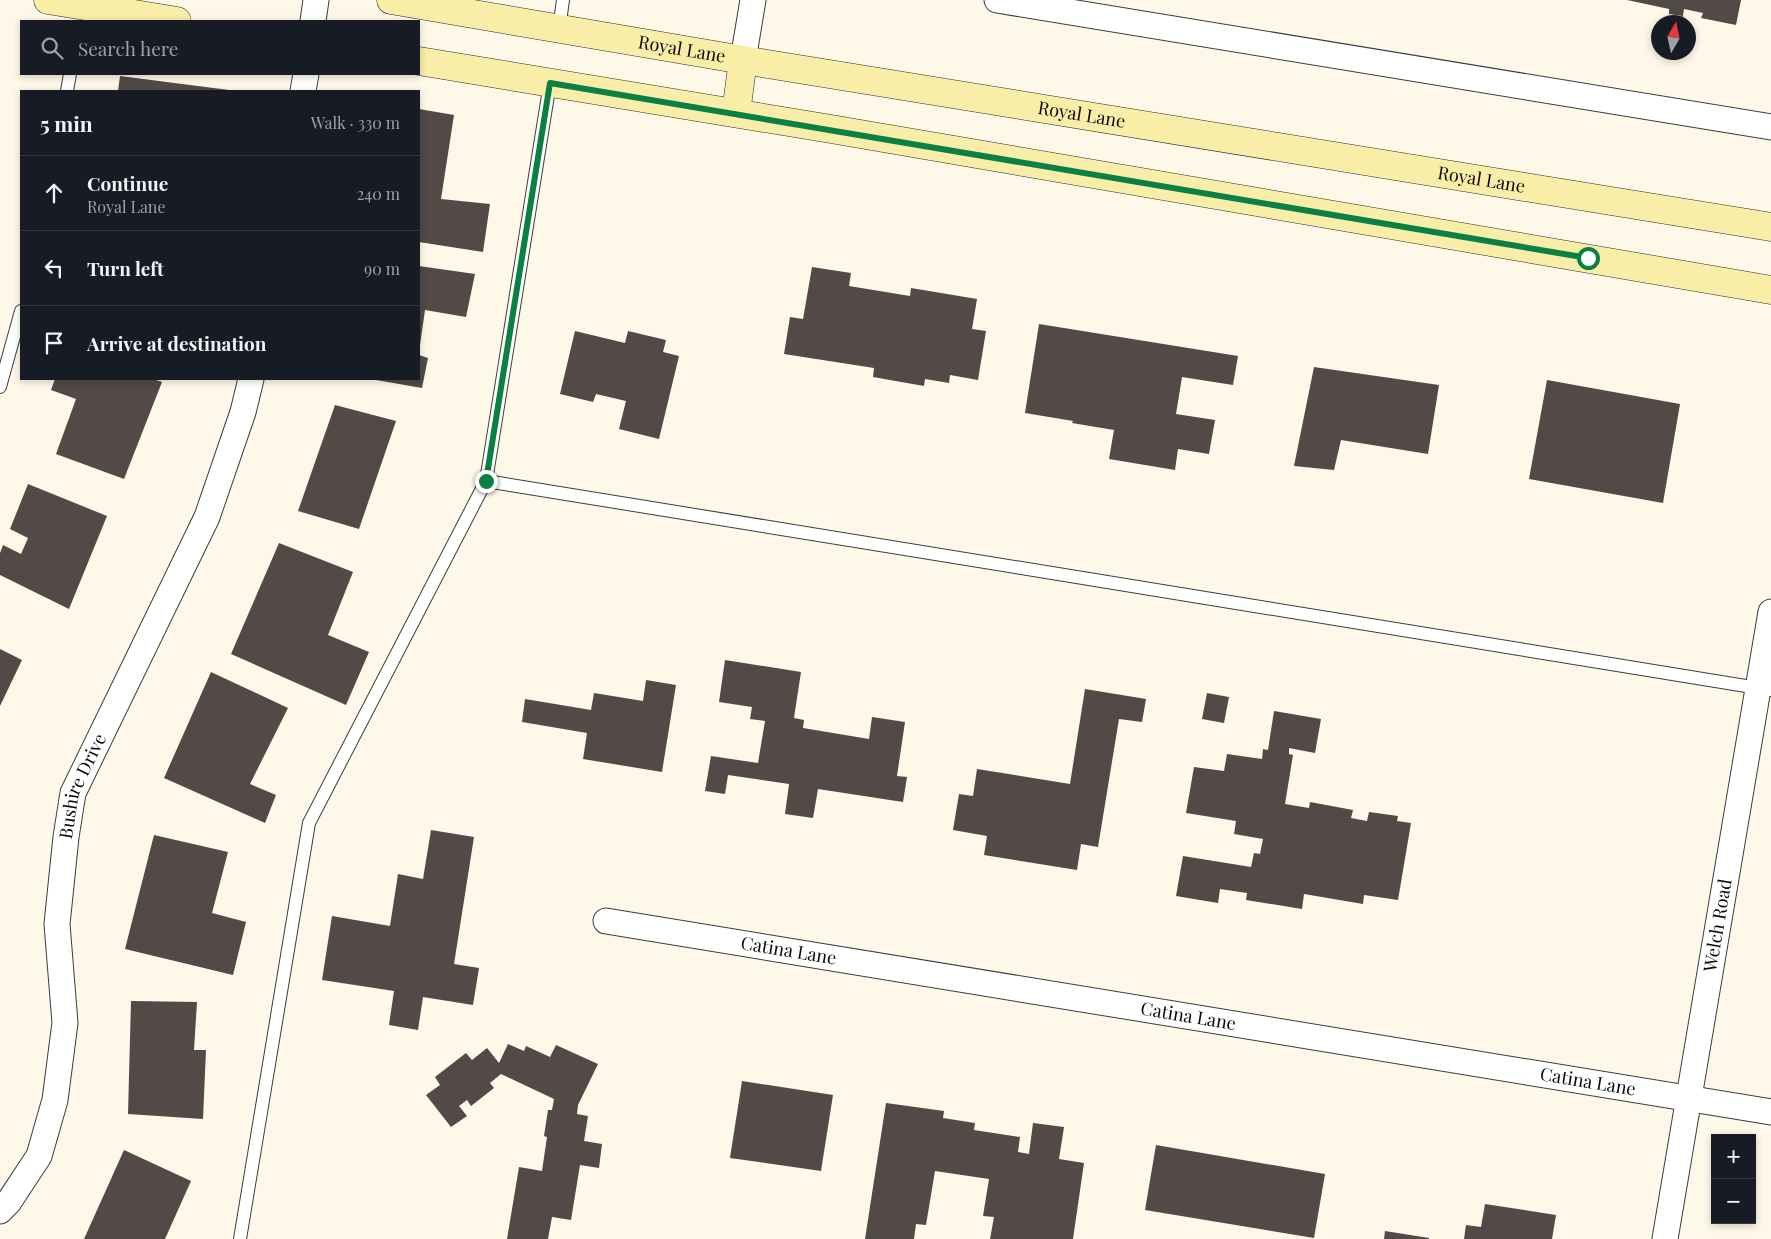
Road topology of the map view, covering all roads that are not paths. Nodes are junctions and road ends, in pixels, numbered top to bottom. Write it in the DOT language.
graph roads {
  1 [pos="48,0"];
  2 [pos="316,0"];
  3 [pos="391,0"];
  4 [pos="563,0"];
  5 [pos="753,0"];
  6 [pos="997,0"];
  7 [pos="81,13"];
  8 [pos="164,20"];
  9 [pos="313,20"];
  10 [pos="559,29"];
  11 [pos="743,60"];
  12 [pos="420,61"];
  13 [pos="70,75"];
  14 [pos="306,75"];
  15 [pos="550,83"];
  16 [pos="67,90"];
  17 [pos="303,90"];
  18 [pos="736,113"];
  19 [pos="1771,127"];
  20 [pos="1771,227"];
  21 [pos="1771,290"];
  22 [pos="20,315"];
  23 [pos="251,380"];
  24 [pos="0,387"];
  25 [pos="486,481"];
  26 [pos="1771,612"];
  27 [pos="1765,689"];
  28 [pos="606,921"];
  29 [pos="1688,1098"];
  30 [pos="1771,1112"];
  31 [pos="0,1211"];
  32 [pos="240,1239"];
  33 [pos="1665,1239"];
  1 -- 7 [label="main road"];
  2 -- 9 [label="street"];
  3 -- 10 [label="main road, Royal Lane"];
  4 -- 10 [label="lane"];
  5 -- 11 [label="street"];
  6 -- 19 [label="street"];
  7 -- 8 [label="main road"];
  10 -- 11 [label="main road, Royal Lane"];
  11 -- 18 [label="main road"];
  11 -- 20 [label="main road, Royal Lane"];
  12 -- 15 [label="main road"];
  13 -- 16 [label="lane"];
  14 -- 17 [label="street"];
  15 -- 18 [label="main road"];
  15 -- 25 [label="lane"];
  18 -- 21 [label="main road"];
  22 -- 24 [label="lane"];
  23 -- 31 [label="street, Bushire Drive"];
  25 -- 27 [label="lane"];
  25 -- 32 [label="lane"];
  26 -- 27 [label="street, Welch Road"];
  27 -- 29 [label="street, Welch Road"];
  28 -- 29 [label="street, Catina Lane"];
  29 -- 30 [label="street, Catina Lane"];
  29 -- 33 [label="street, Welch Road"];
}
